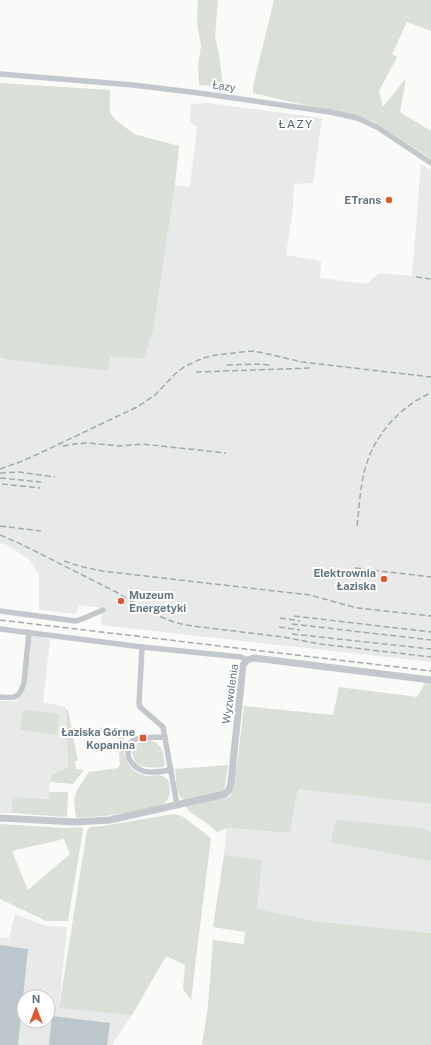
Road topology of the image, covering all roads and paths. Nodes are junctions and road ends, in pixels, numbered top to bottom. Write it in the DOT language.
graph roads {
  1 [pos="0,74"];
  2 [pos="431,163"];
  3 [pos="103,610"];
  4 [pos="0,611"];
  5 [pos="0,629"];
  6 [pos="29,632"];
  7 [pos="142,647"];
  8 [pos="247,660"];
  9 [pos="431,680"];
  10 [pos="0,697"];
  11 [pos="165,738"];
  12 [pos="171,770"];
  13 [pos="177,805"];
  14 [pos="0,818"];
  1 -- 2 [label="street, Łazy"];
  3 -- 4 [label="street"];
  5 -- 6 [label="street"];
  6 -- 7 [label="street"];
  6 -- 10 [label="street"];
  7 -- 8 [label="street"];
  7 -- 11 [label="street"];
  8 -- 9 [label="street, Wyzwolenia"];
  8 -- 13 [label="street, Wyzwolenia"];
  11 -- 12 [label="street"];
  11 -- 12 [label="street"];
  12 -- 13 [label="street"];
  13 -- 14 [label="street, Wyzwolenia"];
}
